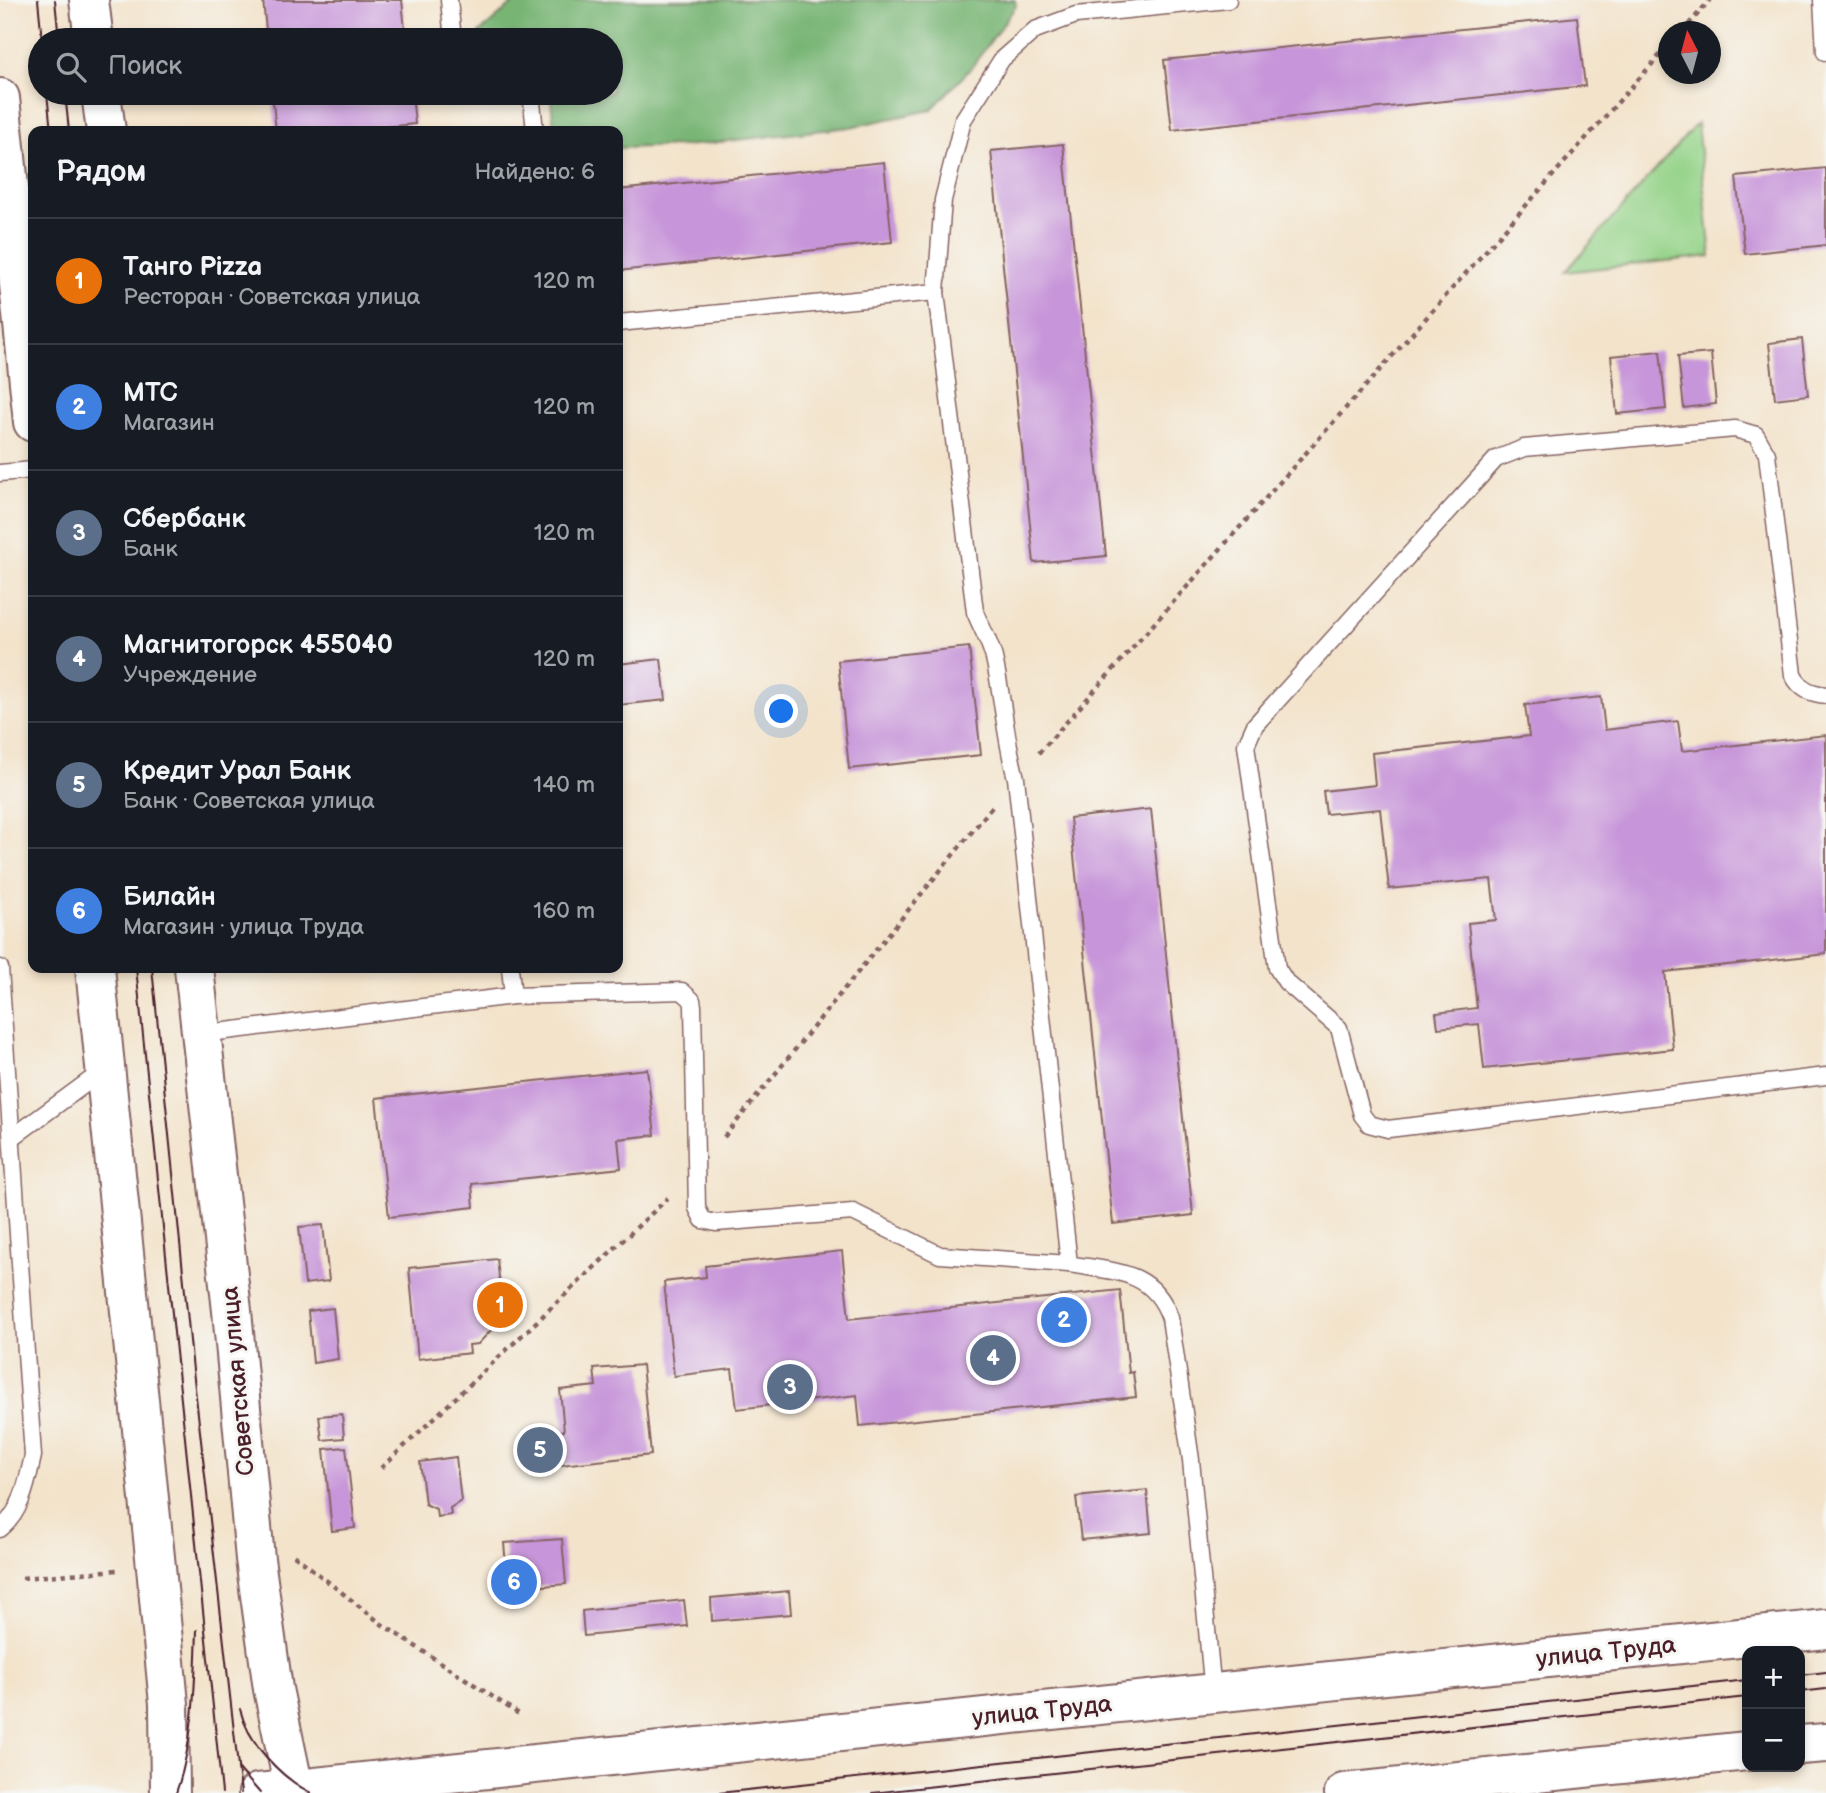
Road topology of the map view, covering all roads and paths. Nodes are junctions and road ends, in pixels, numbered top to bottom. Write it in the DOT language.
graph roads {
  1 [pos="89,0"];
  2 [pos="449,0"];
  3 [pos="1228,0"];
  4 [pos="1710,0"];
  5 [pos="1822,0"];
  6 [pos="1692,21"];
  7 [pos="92,28"];
  8 [pos="452,28"];
  9 [pos="1825,52"];
  10 [pos="103,105"];
  11 [pos="532,105"];
  12 [pos="1,120"];
  13 [pos="105,126"];
  14 [pos="534,126"];
  15 [pos="936,292"];
  16 [pos="623,323"];
  17 [pos="28,375"];
  18 [pos="28,470"];
  19 [pos="0,473"];
  20 [pos="1826,695"];
  21 [pos="0,968"];
  22 [pos="96,973"];
  23 [pos="194,973"];
  24 [pos="511,973"];
  25 [pos="513,996"];
  26 [pos="200,1034"];
  27 [pos="106,1068"];
  28 [pos="1826,1076"];
  29 [pos="13,1137"];
  30 [pos="8,1183"];
  31 [pos="1069,1264"];
  32 [pos="0,1529"];
  33 [pos="294,1555"];
  34 [pos="156,1567"];
  35 [pos="22,1578"];
  36 [pos="1826,1629"];
  37 [pos="1213,1693"];
  38 [pos="519,1714"];
  39 [pos="1826,1743"];
  40 [pos="1805,1745"];
  41 [pos="1742,1752"];
  42 [pos="283,1792"];
  43 [pos="170,1793"];
  44 [pos="1344,1793"];
  1 -- 7 [label="main road"];
  2 -- 8 [label="lane"];
  3 -- 15 [label="lane"];
  4 -- 6 [label="path"];
  5 -- 9 [label="lane"];
  10 -- 13 [label="main road"];
  11 -- 14 [label="lane"];
  12 -- 17 [label="main road"];
  15 -- 16 [label="lane"];
  15 -- 31 [label="lane"];
  18 -- 19 [label="lane"];
  20 -- 28 [label="lane"];
  21 -- 29 [label="lane"];
  22 -- 27 [label="main road"];
  23 -- 26 [label="main road, Советская улица"];
  24 -- 25 [label="lane"];
  25 -- 26 [label="lane"];
  25 -- 31 [label="lane"];
  26 -- 42 [label="main road, Советская улица"];
  27 -- 29 [label="lane"];
  27 -- 34 [label="main road"];
  29 -- 30 [label="lane"];
  30 -- 32 [label="lane"];
  31 -- 37 [label="lane"];
  33 -- 38 [label="path"];
  34 -- 35 [label="path"];
  34 -- 43 [label="main road"];
  36 -- 37 [label="main road, улица Труда"];
  37 -- 42 [label="main road, улица Труда"];
  39 -- 40 [label="main road"];
  41 -- 44 [label="main road"];
}
